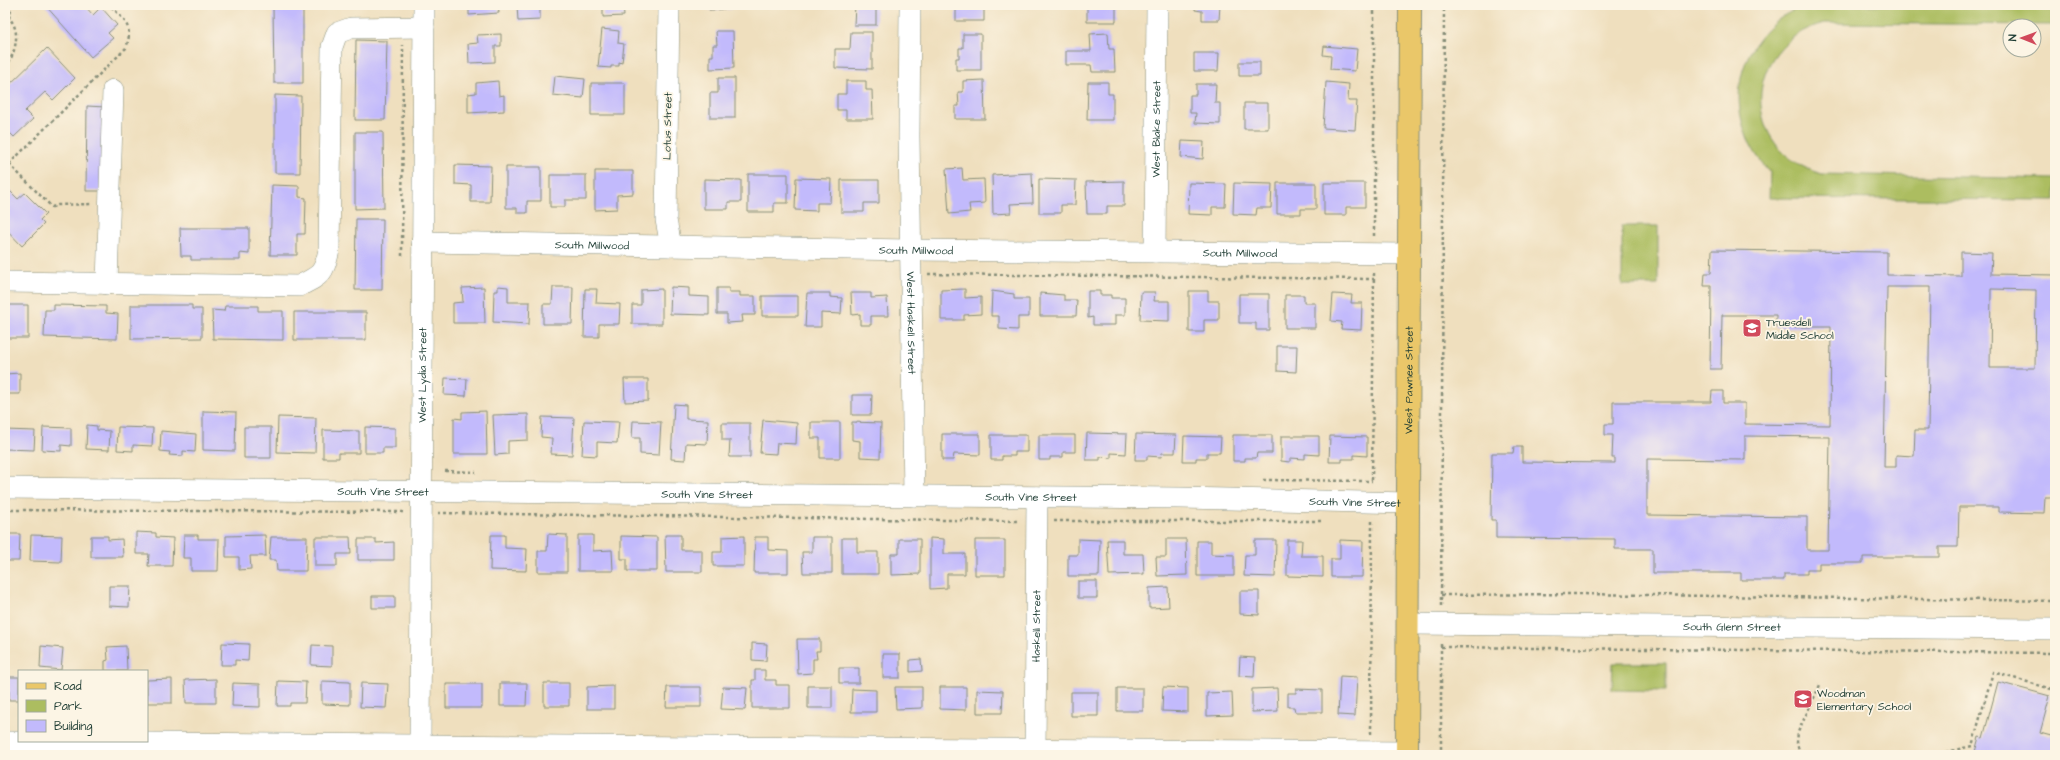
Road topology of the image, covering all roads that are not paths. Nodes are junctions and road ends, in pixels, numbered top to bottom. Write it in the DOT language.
graph roads {
  1 [pos="424,5"];
  2 [pos="669,5"];
  3 [pos="910,5"];
  4 [pos="1157,5"];
  5 [pos="1410,5"];
  6 [pos="424,27"];
  7 [pos="113,90"];
  8 [pos="422,242"];
  9 [pos="671,246"];
  10 [pos="911,250"];
  11 [pos="1155,252"];
  12 [pos="1410,254"];
  13 [pos="5,282"];
  14 [pos="107,284"];
  15 [pos="5,488"];
  16 [pos="421,492"];
  17 [pos="914,496"];
  18 [pos="1037,497"];
  19 [pos="1409,503"];
  20 [pos="1408,624"];
  21 [pos="2055,629"];
  22 [pos="5,742"];
  23 [pos="420,746"];
  24 [pos="372,750"];
  25 [pos="1035,752"];
  26 [pos="1407,753"];
  1 -- 6 [label="street, West Lydia Street"];
  2 -- 9 [label="street, Lotus Street"];
  3 -- 10 [label="street, West Haskell Street"];
  4 -- 11 [label="street, West Blake Street"];
  5 -- 12 [label="main road, West Pawnee Street"];
  6 -- 8 [label="street, West Lydia Street"];
  6 -- 14 [label="street"];
  7 -- 14 [label="street"];
  8 -- 9 [label="street, South Millwood"];
  8 -- 16 [label="street, West Lydia Street"];
  9 -- 10 [label="street, South Millwood"];
  10 -- 11 [label="street, South Millwood"];
  10 -- 17 [label="street, West Haskell Street"];
  11 -- 12 [label="street, South Millwood"];
  12 -- 19 [label="main road, West Pawnee Street"];
  13 -- 14 [label="street"];
  15 -- 16 [label="street, South Vine Street"];
  16 -- 17 [label="street, South Vine Street"];
  16 -- 23 [label="street, West Lydia Street"];
  17 -- 18 [label="street, South Vine Street"];
  18 -- 19 [label="street, South Vine Street"];
  18 -- 25 [label="street, Haskell Street"];
  19 -- 20 [label="main road, West Pawnee Street"];
  20 -- 21 [label="street, South Glenn Street"];
  20 -- 26 [label="main road, West Pawnee Street"];
  22 -- 24 [label="street"];
  23 -- 24 [label="street"];
  23 -- 25 [label="street"];
  25 -- 26 [label="street"];
}
